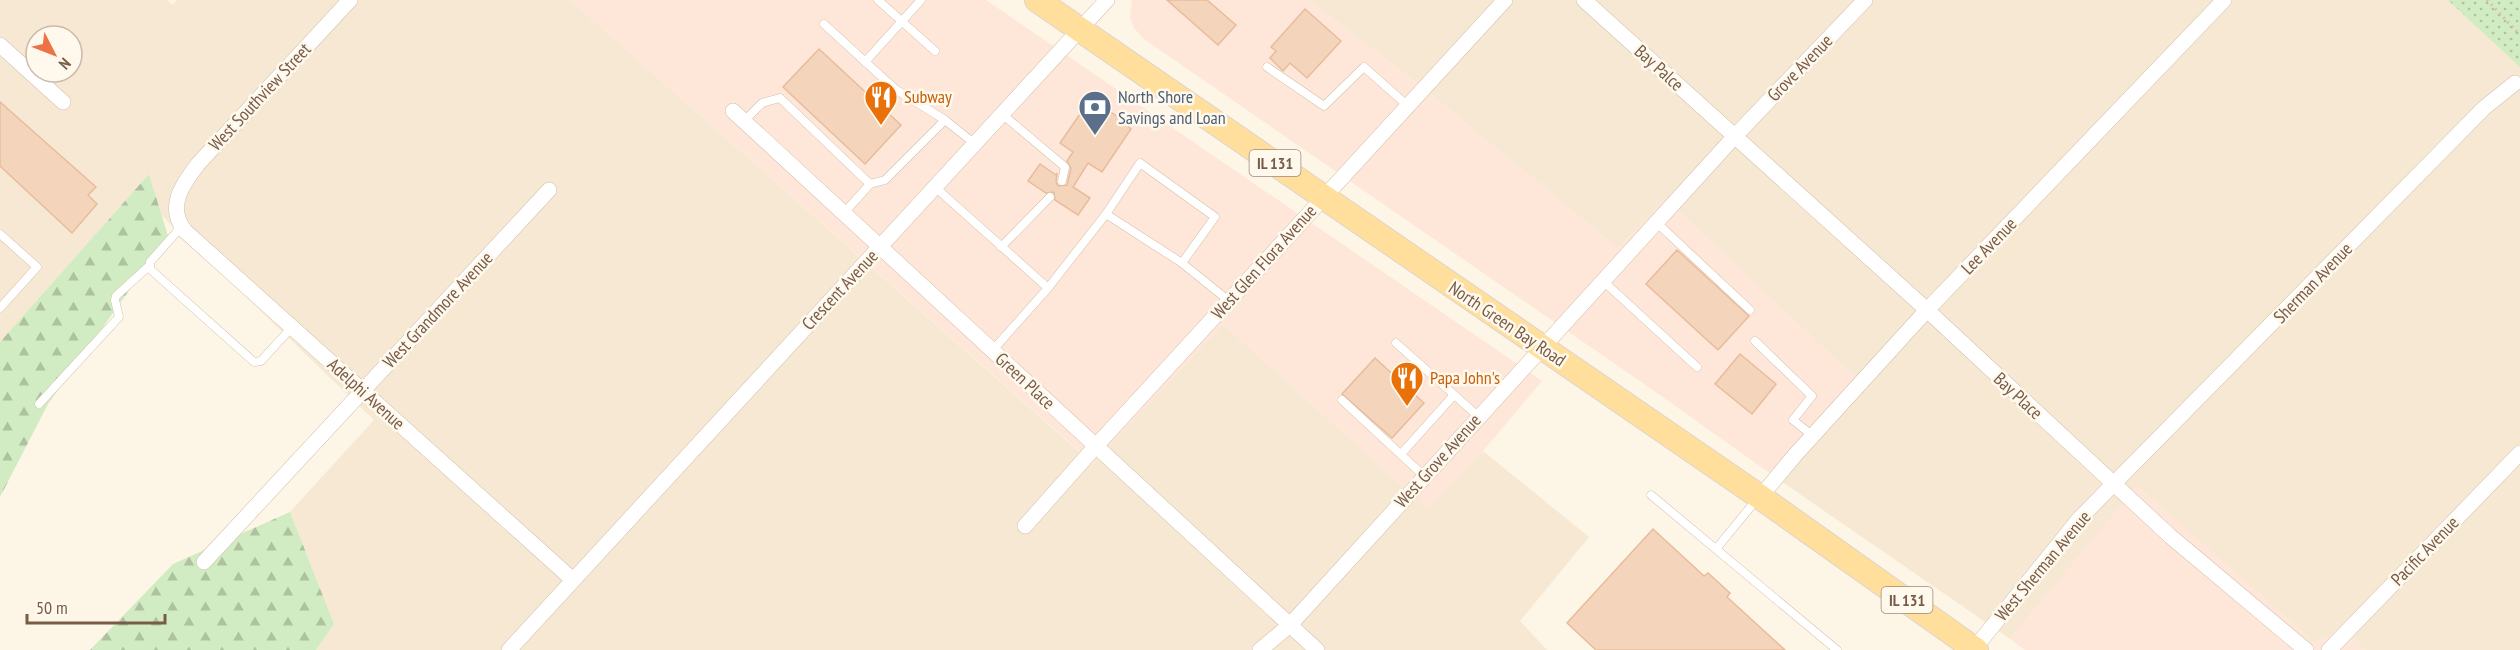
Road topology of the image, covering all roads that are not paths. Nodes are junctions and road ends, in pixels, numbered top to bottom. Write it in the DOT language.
graph roads {
  1 [pos="350,0"];
  2 [pos="878,0"];
  3 [pos="920,0"];
  4 [pos="1037,0"];
  5 [pos="1107,0"];
  6 [pos="1505,0"];
  7 [pos="1584,0"];
  8 [pos="1865,0"];
  9 [pos="2224,0"];
  10 [pos="902,21"];
  11 [pos="824,24"];
  12 [pos="1080,29"];
  13 [pos="0,45"];
  14 [pos="935,51"];
  15 [pos="865,62"];
  16 [pos="1267,68"];
  17 [pos="2515,82"];
  18 [pos="63,102"];
  19 [pos="1408,105"];
  20 [pos="1002,114"];
  21 [pos="739,116"];
  22 [pos="945,120"];
  23 [pos="1735,136"];
  24 [pos="975,144"];
  25 [pos="1062,180"];
  26 [pos="870,184"];
  27 [pos="935,187"];
  28 [pos="549,190"];
  29 [pos="1050,197"];
  30 [pos="1324,197"];
  31 [pos="844,213"];
  32 [pos="1106,214"];
  33 [pos="1657,223"];
  34 [pos="182,226"];
  35 [pos="0,234"];
  36 [pos="880,247"];
  37 [pos="1002,247"];
  38 [pos="1182,263"];
  39 [pos="149,266"];
  40 [pos="1602,280"];
  41 [pos="1048,288"];
  42 [pos="1229,301"];
  43 [pos="1,306"];
  44 [pos="1750,310"];
  45 [pos="1927,310"];
  46 [pos="292,327"];
  47 [pos="1755,341"];
  48 [pos="1396,343"];
  49 [pos="1542,347"];
  50 [pos="992,351"];
  51 [pos="1697,367"];
  52 [pos="363,390"];
  53 [pos="1454,395"];
  54 [pos="1342,400"];
  55 [pos="39,404"];
  56 [pos="1478,416"];
  57 [pos="1813,436"];
  58 [pos="1095,447"];
  59 [pos="2520,453"];
  60 [pos="1401,454"];
  61 [pos="1424,476"];
  62 [pos="2114,485"];
  63 [pos="1651,495"];
  64 [pos="1760,497"];
  65 [pos="1025,526"];
  66 [pos="1716,549"];
  67 [pos="204,562"];
  68 [pos="573,580"];
  69 [pos="1290,625"];
  70 [pos="509,650"];
  71 [pos="1260,650"];
  72 [pos="1317,650"];
  73 [pos="1836,650"];
  74 [pos="1975,650"];
  75 [pos="2306,650"];
  76 [pos="2329,650"];
  1 -- 34 [label="street, West Southview Street"];
  2 -- 10 [label="lane"];
  3 -- 10 [label="lane"];
  4 -- 12 [label="main road, North Green Bay Road / IL 131"];
  5 -- 12 [label="street, Crescent Avenue"];
  6 -- 19 [label="street, West Glen Flora Avenue"];
  7 -- 23 [label="street, Bay Palce"];
  8 -- 23 [label="street, Grove Avenue"];
  9 -- 45 [label="street, Lee Avenue"];
  10 -- 14 [label="lane"];
  10 -- 15 [label="lane"];
  11 -- 15 [label="lane"];
  12 -- 20 [label="street, Crescent Avenue"];
  12 -- 30 [label="main road, North Green Bay Road / IL 131"];
  13 -- 18 [label="street"];
  15 -- 22 [label="lane"];
  16 -- 19 [label="lane"];
  17 -- 62 [label="street, Sherman Avenue"];
  19 -- 30 [label="street, West Glen Flora Avenue"];
  20 -- 24 [label="street, Crescent Avenue"];
  20 -- 25 [label="lane"];
  21 -- 26 [label="lane"];
  21 -- 31 [label="street, Green Place"];
  22 -- 24 [label="lane"];
  22 -- 26 [label="lane"];
  23 -- 33 [label="street, West Grove Avenue"];
  23 -- 45 [label="street, Bay Place"];
  24 -- 27 [label="street, Crescent Avenue"];
  26 -- 31 [label="lane"];
  27 -- 36 [label="street, Crescent Avenue"];
  27 -- 37 [label="lane"];
  28 -- 52 [label="street, West Grandmore Avenue"];
  29 -- 37 [label="lane"];
  30 -- 42 [label="street, West Glen Flora Avenue"];
  30 -- 49 [label="main road, North Green Bay Road / IL 131"];
  31 -- 36 [label="street, Green Place"];
  32 -- 38 [label="lane"];
  32 -- 38 [label="lane"];
  32 -- 41 [label="lane"];
  33 -- 40 [label="street, West Grove Avenue"];
  33 -- 44 [label="lane"];
  34 -- 39 [label="lane"];
  34 -- 46 [label="street, Adelphi Avenue"];
  35 -- 43 [label="lane"];
  36 -- 50 [label="street, Green Place"];
  36 -- 68 [label="street, Crescent Avenue"];
  37 -- 41 [label="lane"];
  38 -- 42 [label="lane"];
  39 -- 46 [label="lane"];
  39 -- 55 [label="lane"];
  40 -- 49 [label="street, West Grove Avenue"];
  40 -- 51 [label="lane"];
  41 -- 50 [label="lane"];
  42 -- 58 [label="street, West Glen Flora Avenue"];
  45 -- 57 [label="street, Lee Avenue"];
  45 -- 62 [label="street, Bay Place"];
  46 -- 52 [label="street, Adelphi Avenue"];
  47 -- 57 [label="lane"];
  48 -- 53 [label="lane"];
  49 -- 56 [label="street, West Grove Avenue"];
  49 -- 64 [label="main road, North Green Bay Road / IL 131"];
  50 -- 58 [label="street, Green Place"];
  52 -- 67 [label="street, West Grandmore Avenue"];
  52 -- 68 [label="street, Adelphi Avenue"];
  53 -- 56 [label="lane"];
  53 -- 60 [label="lane"];
  54 -- 60 [label="lane"];
  56 -- 61 [label="street, West Grove Avenue"];
  57 -- 64 [label="street, Lee Avenue"];
  58 -- 65 [label="street, West Glen Flora Avenue"];
  58 -- 69 [label="street, Green Place"];
  59 -- 76 [label="street, Pacific Avenue"];
  60 -- 61 [label="lane"];
  61 -- 69 [label="street, West Grove Avenue"];
  62 -- 74 [label="street, West Sherman Avenue"];
  62 -- 75 [label="street, Bay Place"];
  63 -- 66 [label="lane"];
  64 -- 66 [label="lane"];
  64 -- 74 [label="main road, North Green Bay Road / IL 131"];
  66 -- 73 [label="lane"];
  68 -- 70 [label="street, Crescent Avenue"];
  69 -- 71 [label="street, West Grove Avenue"];
  69 -- 72 [label="street, Green Place"];
}
